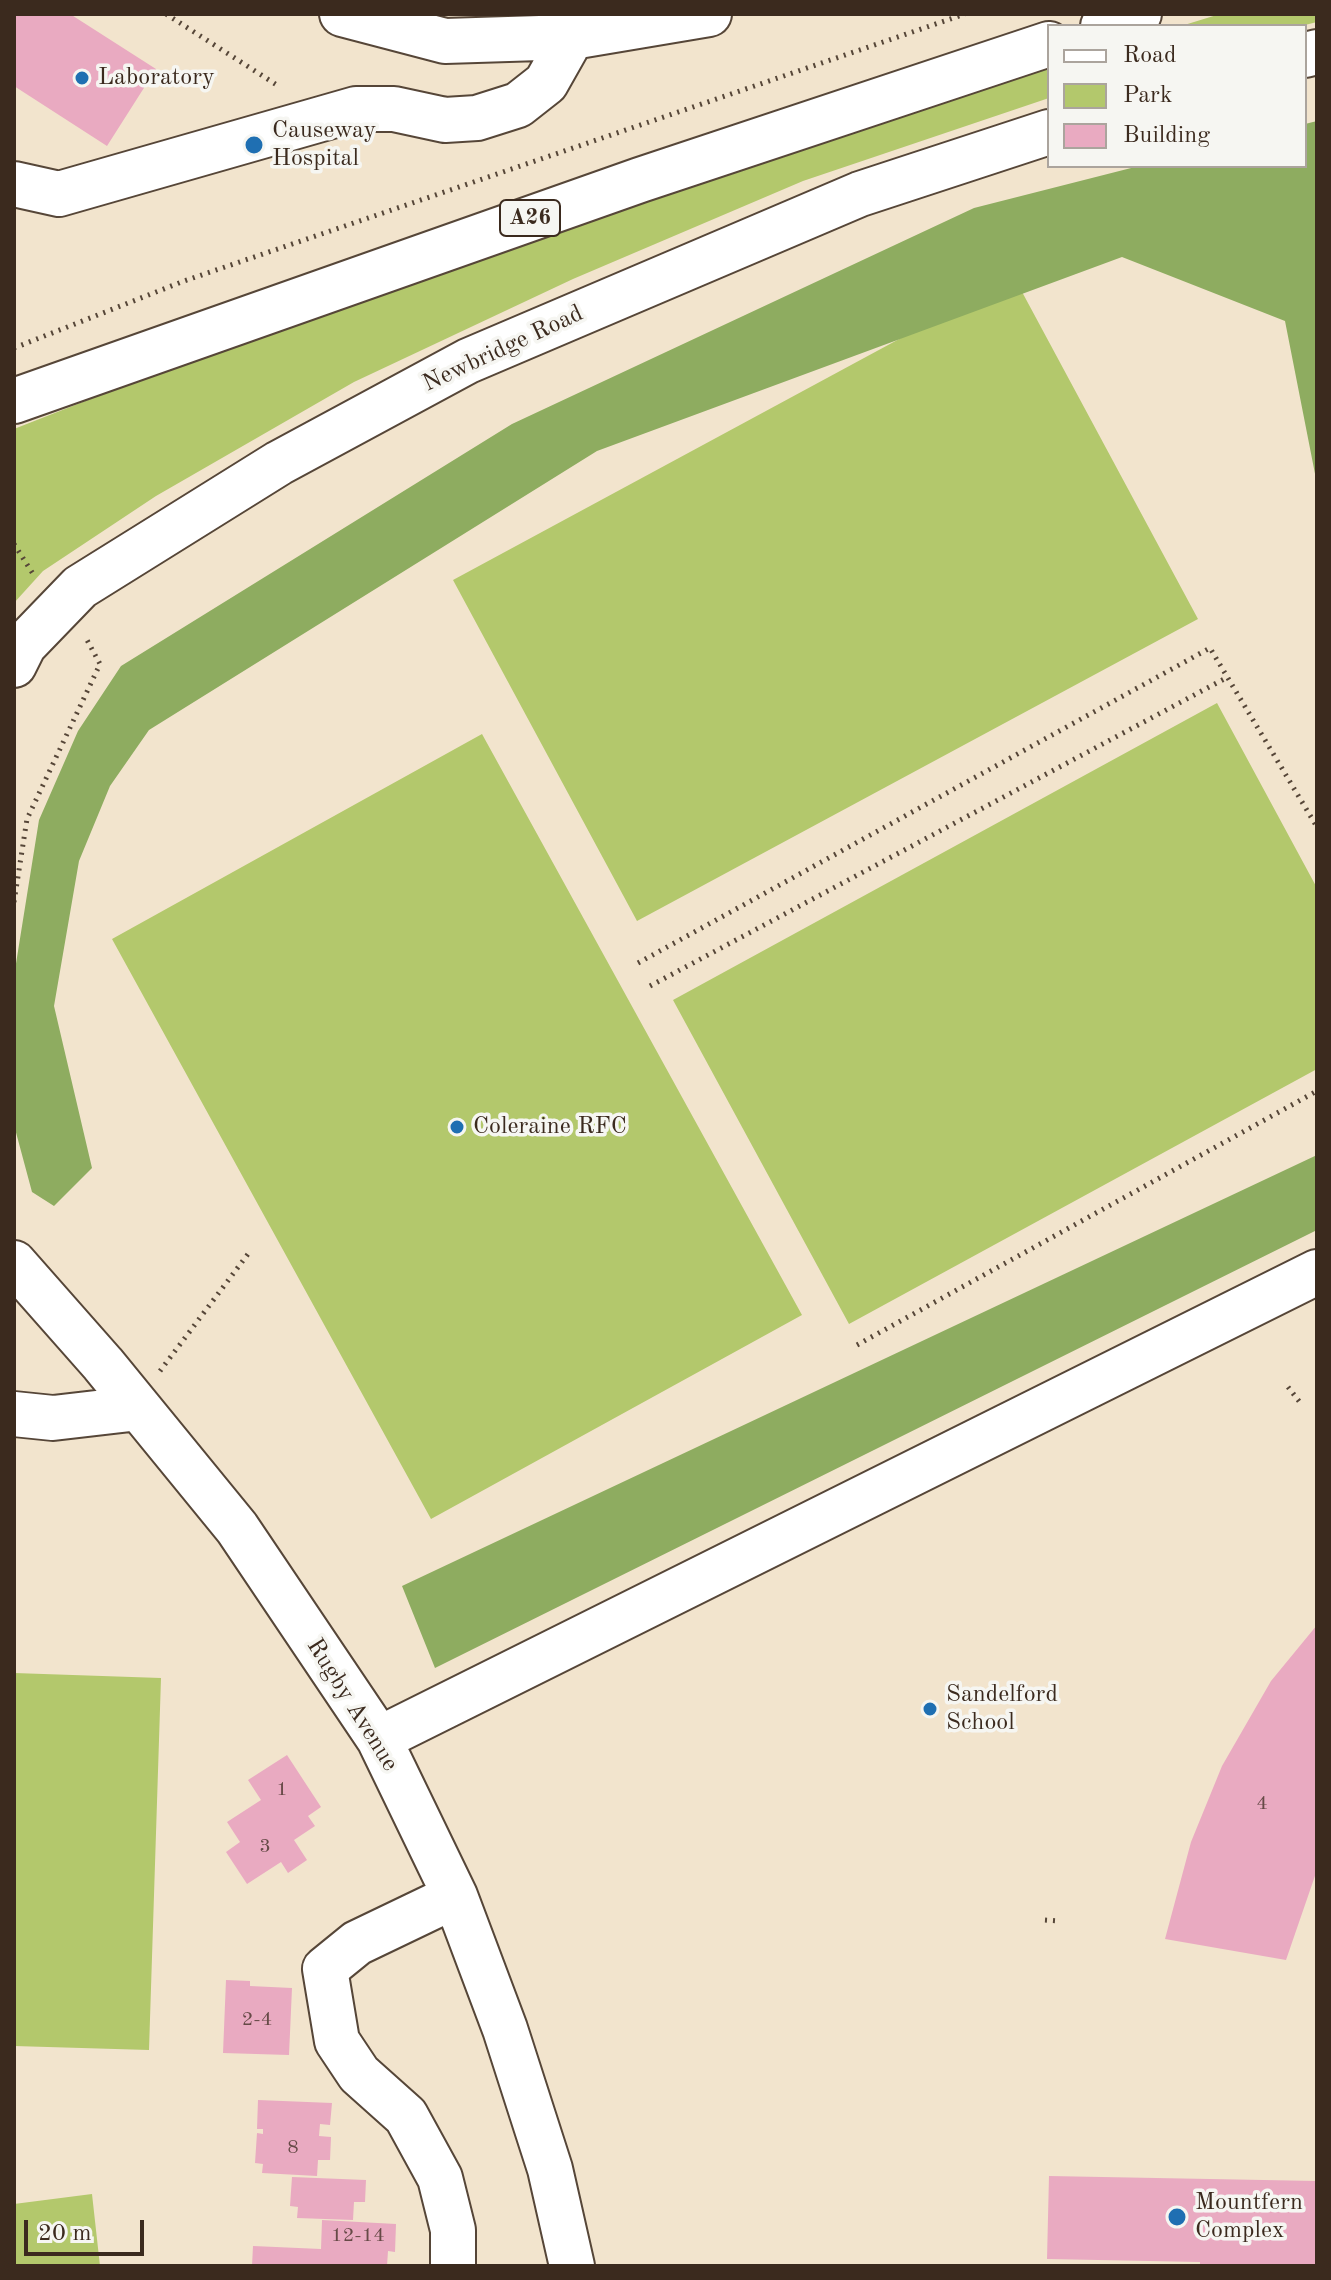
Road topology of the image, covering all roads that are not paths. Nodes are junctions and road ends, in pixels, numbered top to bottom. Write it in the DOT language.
graph roads {
  1 [pos="709,14"];
  2 [pos="1139,14"];
  3 [pos="347,15"];
  4 [pos="1109,24"];
  5 [pos="572,37"];
  6 [pos="1047,45"];
  7 [pos="1047,133"];
  8 [pos="14,184"];
  9 [pos="14,401"];
  10 [pos="14,665"];
  11 [pos="14,1263"];
  12 [pos="1317,1272"];
  13 [pos="148,1391"];
  14 [pos="14,1414"];
  15 [pos="379,1739"];
  16 [pos="455,1896"];
  17 [pos="453,2266"];
  18 [pos="572,2266"];
  1 -- 5 [label="main road"];
  2 -- 4 [label="main road"];
  3 -- 5 [label="main road"];
  5 -- 8 [label="main road"];
  6 -- 9 [label="main road, A26"];
  7 -- 10 [label="main road, Newbridge Road"];
  11 -- 13 [label="main road, Rugby Avenue"];
  12 -- 15 [label="main road"];
  13 -- 14 [label="main road"];
  13 -- 15 [label="main road, Rugby Avenue"];
  15 -- 16 [label="main road, Rugby Avenue"];
  16 -- 17 [label="main road"];
  16 -- 18 [label="main road, Rugby Avenue"];
}
